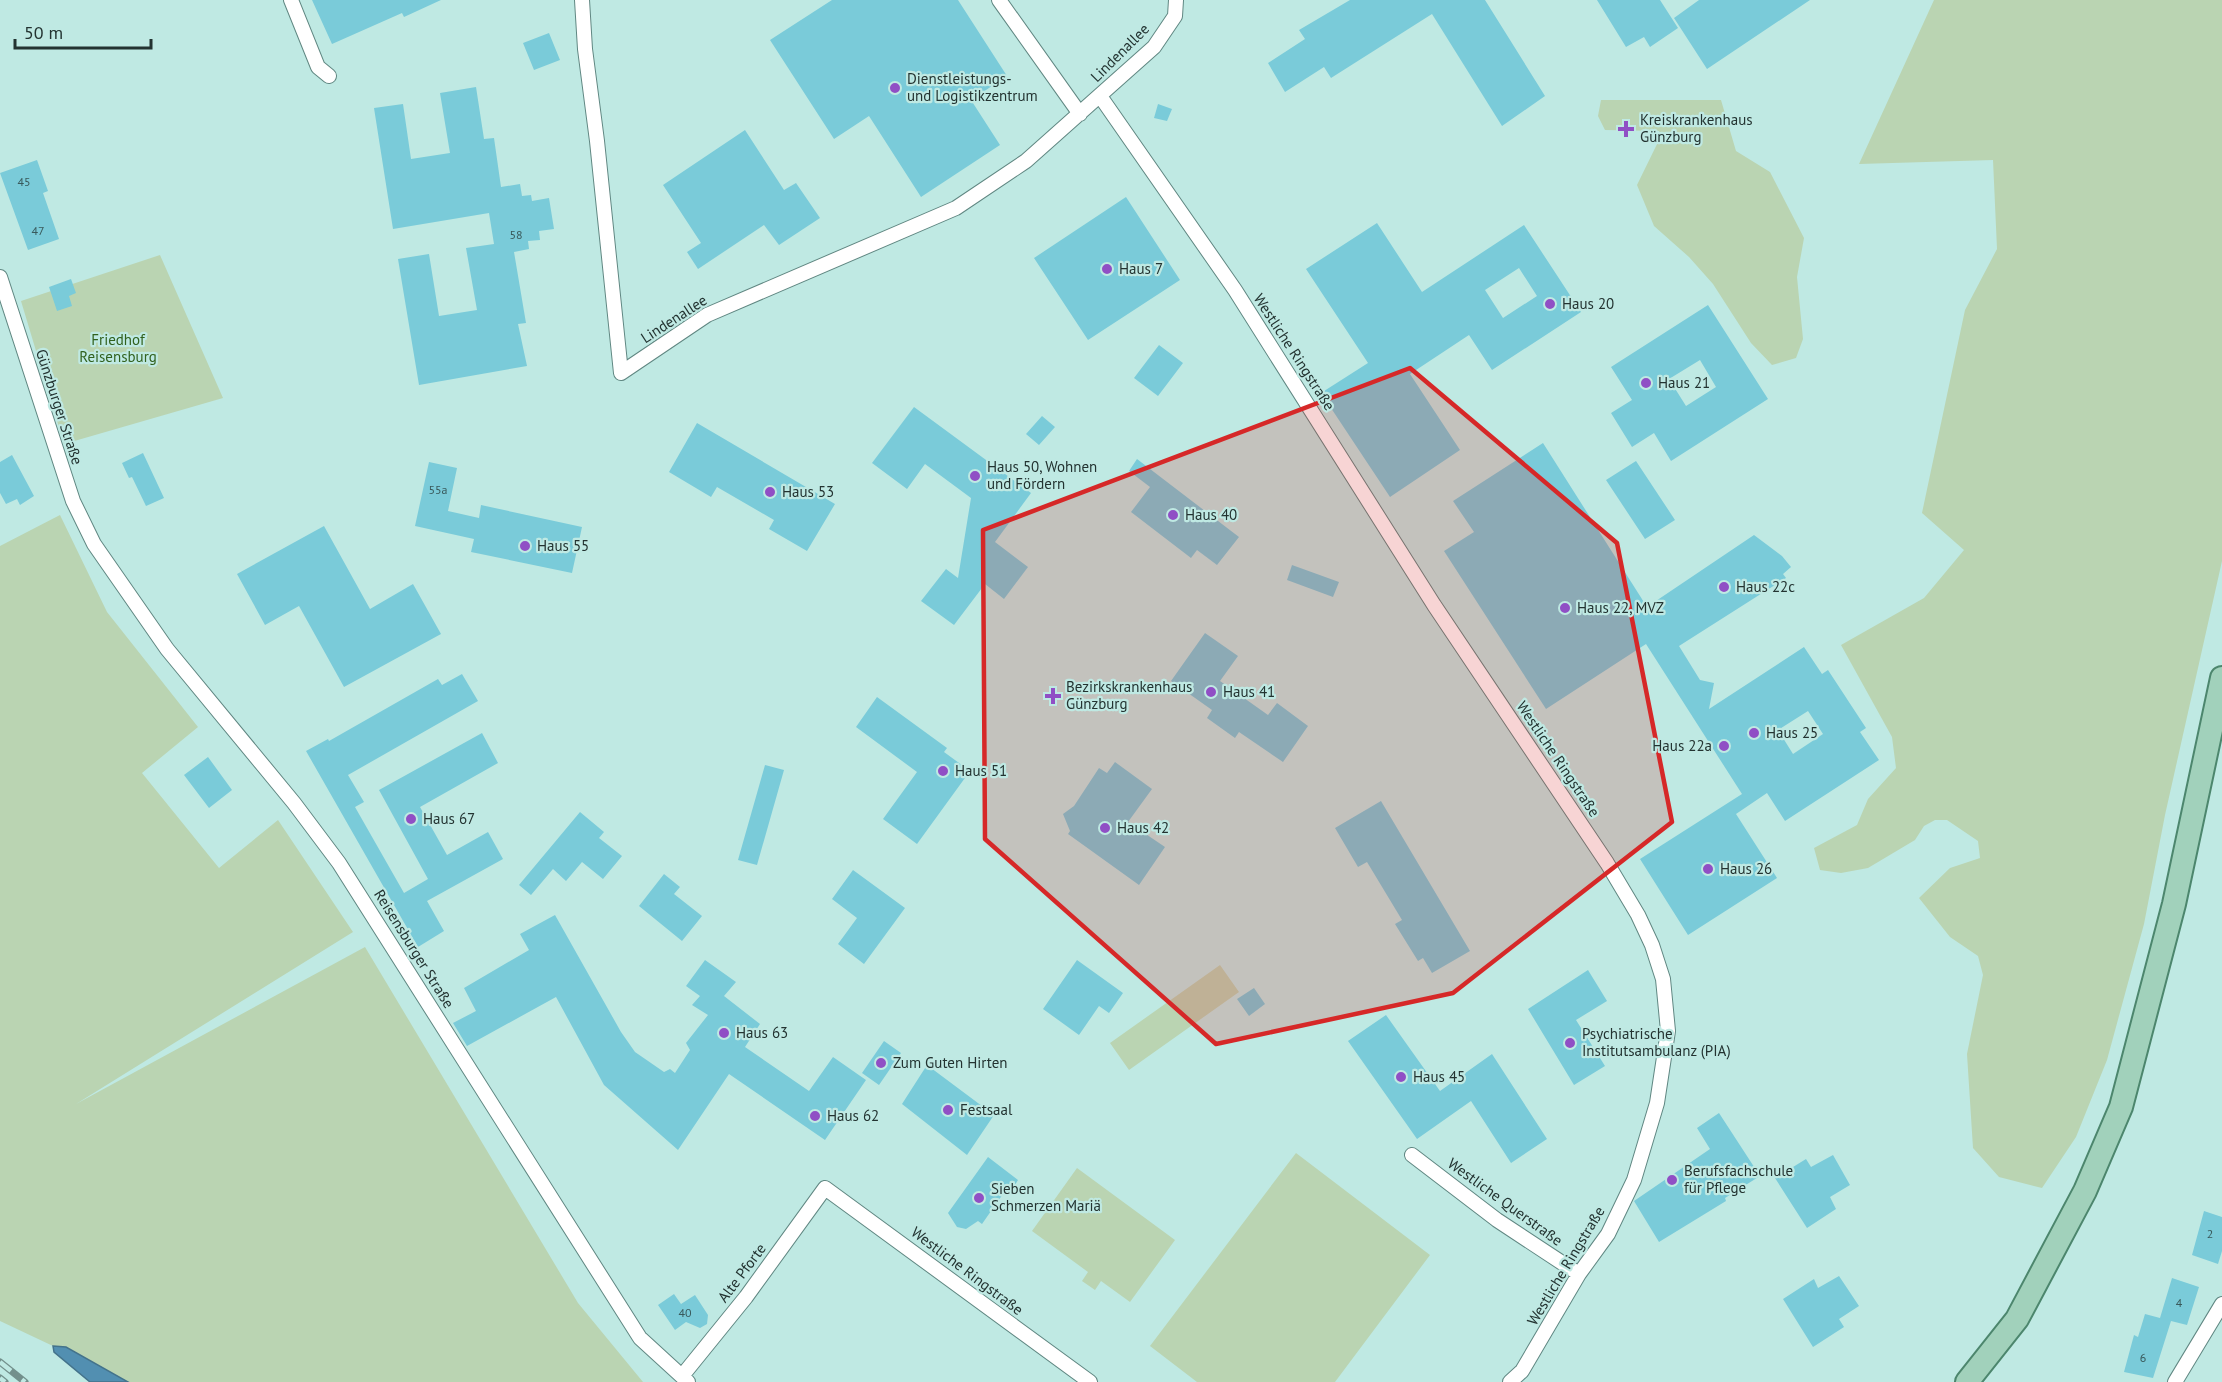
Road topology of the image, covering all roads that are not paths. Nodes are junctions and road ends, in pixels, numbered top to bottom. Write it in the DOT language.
graph roads {
  1 [pos="291,0"];
  2 [pos="582,0"];
  3 [pos="999,0"];
  4 [pos="1176,0"];
  5 [pos="329,76"];
  6 [pos="1100,96"];
  7 [pos="1080,114"];
  8 [pos="1167,194"];
  9 [pos="0,277"];
  10 [pos="94,544"];
  11 [pos="2222,678"];
  12 [pos="1412,1155"];
  13 [pos="825,1188"];
  14 [pos="1579,1274"];
  15 [pos="2222,1304"];
  16 [pos="685,1379"];
  17 [pos="1090,1382"];
  18 [pos="1510,1382"];
  19 [pos="1967,1382"];
  20 [pos="2175,1382"];
  1 -- 5 [label="street"];
  2 -- 7 [label="street, Lindenallee"];
  3 -- 7 [label="street"];
  4 -- 6 [label="street, Lindenallee"];
  6 -- 7 [label="street, Lindenallee"];
  6 -- 8 [label="street, Lindenallee"];
  8 -- 14 [label="street, Westliche Ringstraße"];
  9 -- 10 [label="street, Günzburger Straße"];
  10 -- 16 [label="street, Reisensburger Straße"];
  11 -- 19 [label="main road"];
  12 -- 14 [label="street, Westliche Querstraße"];
  13 -- 16 [label="street, Alte Pforte"];
  13 -- 17 [label="street, Westliche Ringstraße"];
  14 -- 18 [label="street, Westliche Ringstraße"];
  15 -- 20 [label="street"];
}
